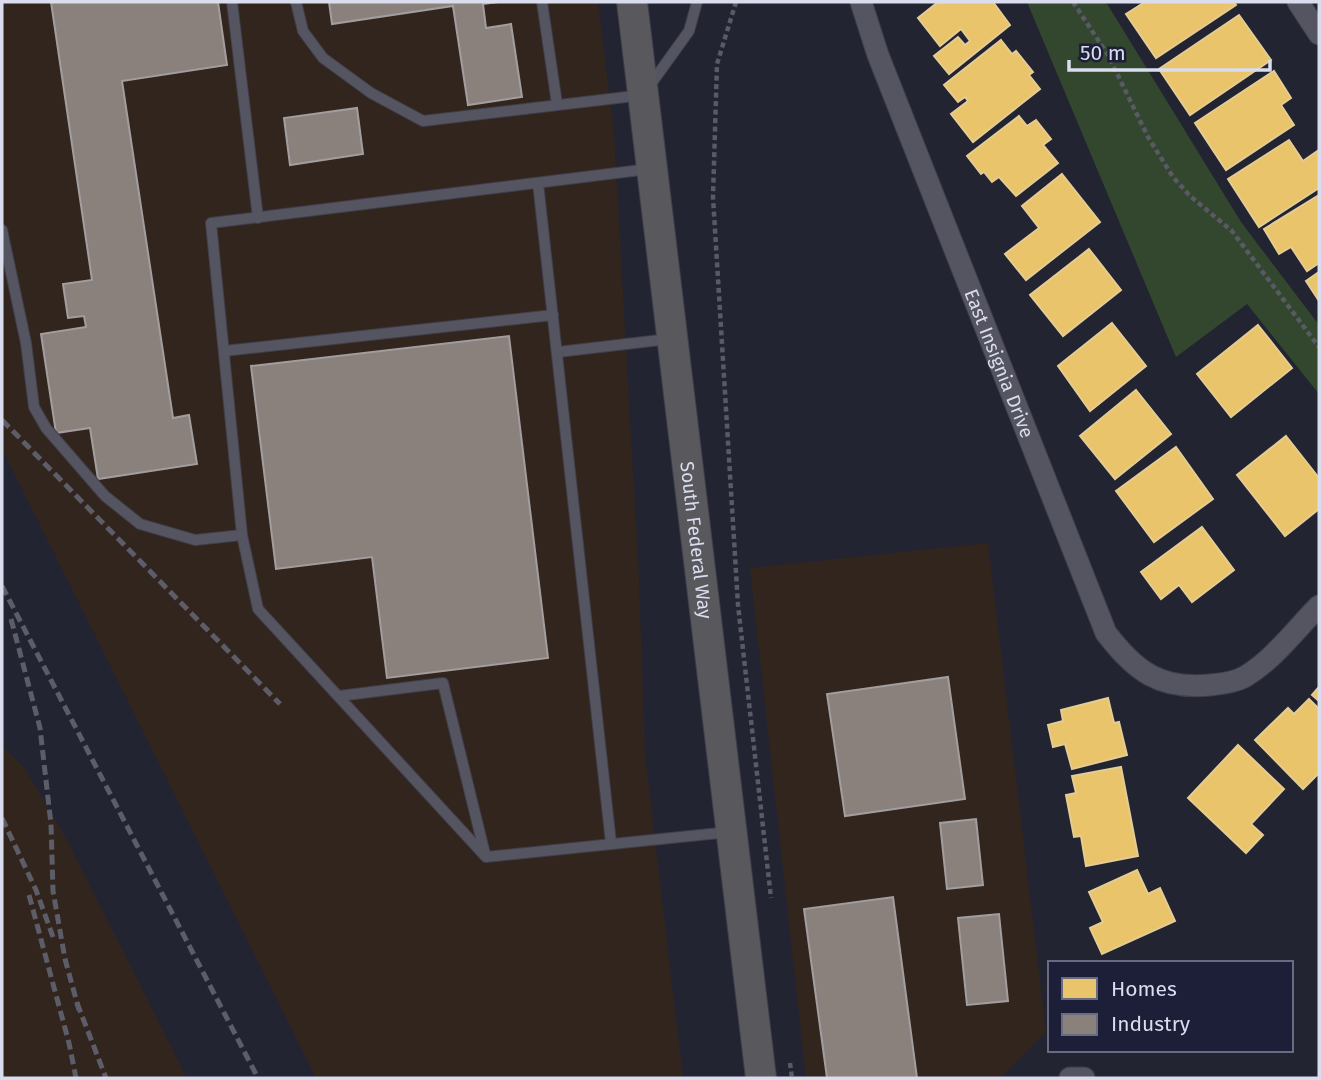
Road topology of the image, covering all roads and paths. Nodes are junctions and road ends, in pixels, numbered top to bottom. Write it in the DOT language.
graph roads {
  1 [pos="232,2"];
  2 [pos="296,2"];
  3 [pos="542,2"];
  4 [pos="632,2"];
  5 [pos="697,2"];
  6 [pos="736,2"];
  7 [pos="861,2"];
  8 [pos="1073,2"];
  9 [pos="1298,2"];
  10 [pos="1319,34"];
  11 [pos="643,95"];
  12 [pos="557,104"];
  13 [pos="652,169"];
  14 [pos="538,183"];
  15 [pos="258,218"];
  16 [pos="2,230"];
  17 [pos="553,315"];
  18 [pos="673,339"];
  19 [pos="1319,347"];
  20 [pos="224,351"];
  21 [pos="558,352"];
  22 [pos="242,535"];
  23 [pos="1319,606"];
  24 [pos="339,696"];
  25 [pos="733,832"];
  26 [pos="611,843"];
  27 [pos="486,857"];
  28 [pos="772,908"];
  29 [pos="789,1054"];
  30 [pos="761,1078"];
  31 [pos="792,1078"];
  32 [pos="1070,1078"];
  33 [pos="1084,1078"];
  1 -- 15 [label="lane"];
  2 -- 12 [label="lane"];
  3 -- 12 [label="lane"];
  4 -- 11 [label="main road, South Federal Way"];
  5 -- 11 [label="lane"];
  6 -- 28 [label="path"];
  7 -- 23 [label="street, East Insignia Drive"];
  8 -- 19 [label="path"];
  9 -- 10 [label="street"];
  11 -- 12 [label="lane"];
  11 -- 13 [label="main road, South Federal Way"];
  13 -- 14 [label="lane"];
  13 -- 18 [label="main road, South Federal Way"];
  14 -- 15 [label="lane"];
  14 -- 17 [label="lane"];
  15 -- 20 [label="lane"];
  16 -- 22 [label="lane"];
  17 -- 20 [label="lane"];
  17 -- 21 [label="lane"];
  18 -- 21 [label="lane"];
  18 -- 25 [label="main road, South Federal Way"];
  20 -- 22 [label="lane"];
  21 -- 26 [label="lane"];
  22 -- 24 [label="lane"];
  24 -- 27 [label="lane"];
  24 -- 27 [label="lane"];
  25 -- 26 [label="lane"];
  25 -- 30 [label="main road, South Federal Way"];
  26 -- 27 [label="lane"];
  29 -- 31 [label="path"];
  32 -- 33 [label="street"];
}
